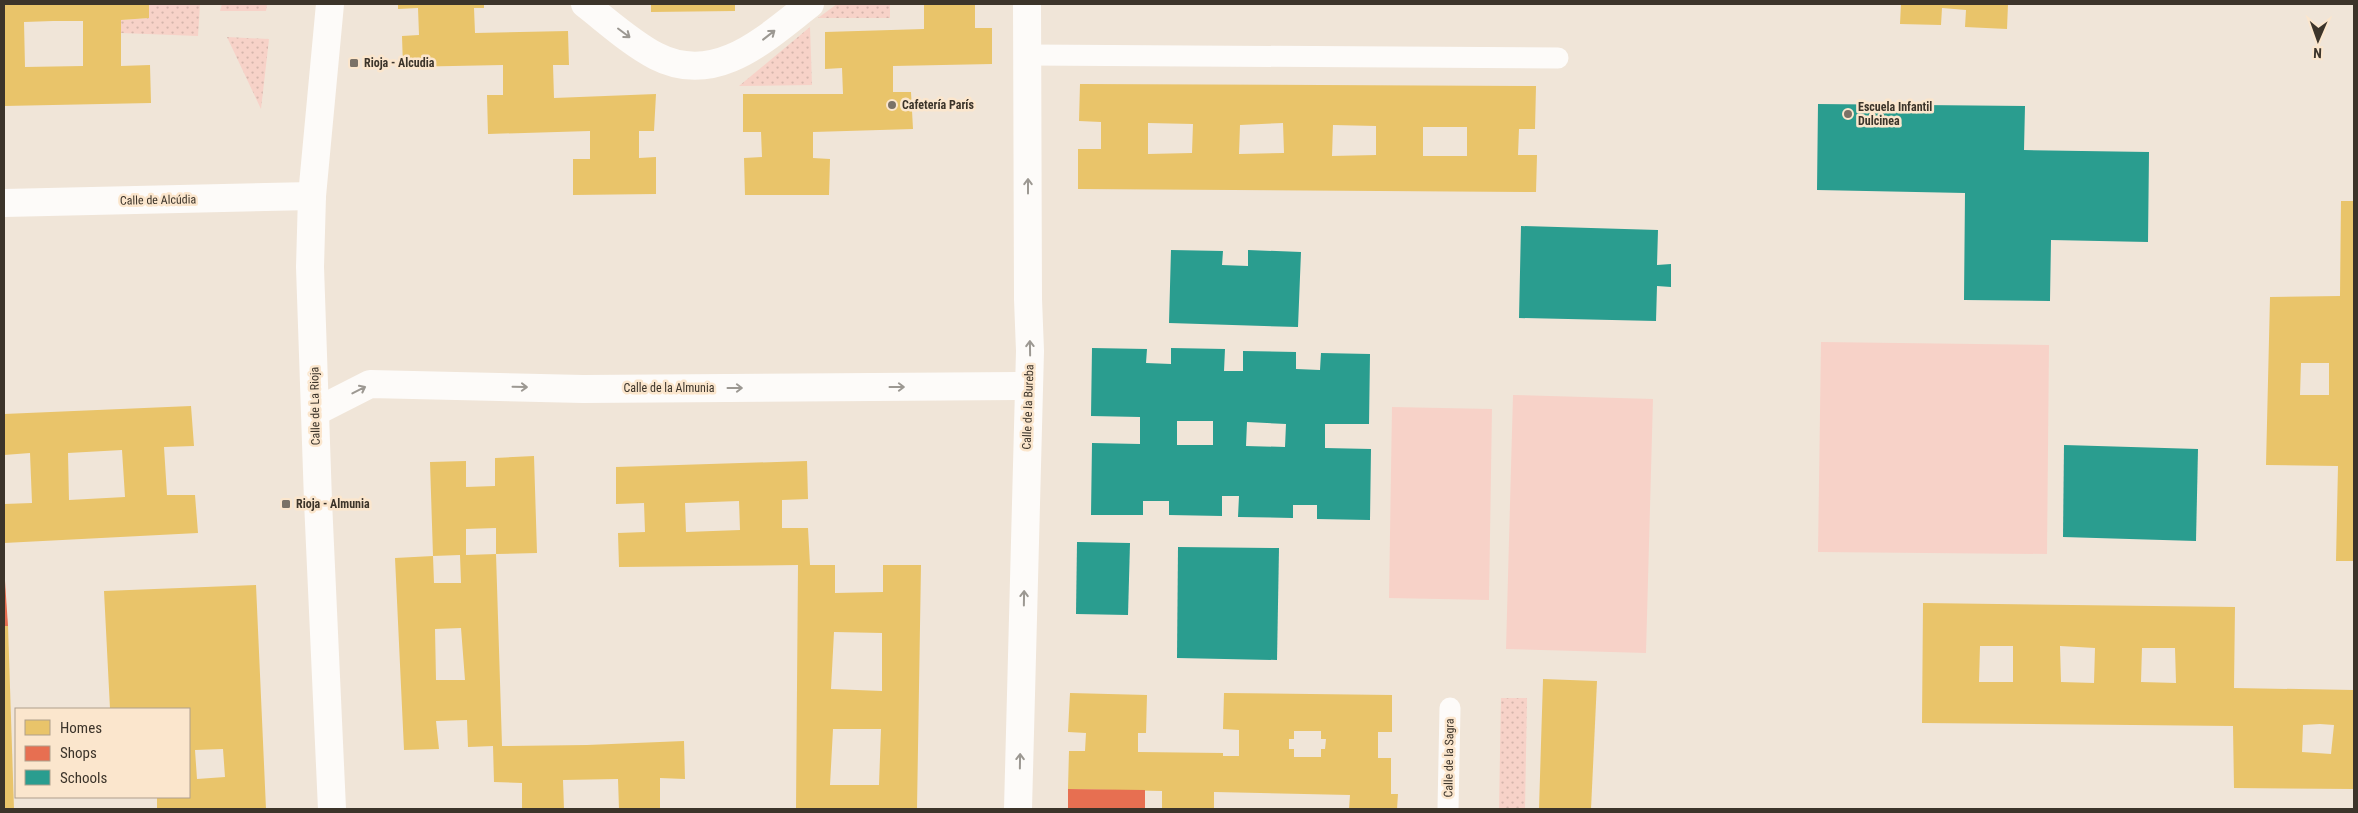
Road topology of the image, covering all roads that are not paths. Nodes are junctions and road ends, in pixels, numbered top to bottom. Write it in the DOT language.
graph roads {
  1 [pos="330,4"];
  2 [pos="585,4"];
  3 [pos="810,4"];
  4 [pos="1027,4"];
  5 [pos="1028,55"];
  6 [pos="1558,58"];
  7 [pos="312,196"];
  8 [pos="4,203"];
  9 [pos="1029,386"];
  10 [pos="315,412"];
  11 [pos="1450,708"];
  12 [pos="332,809"];
  13 [pos="1018,809"];
  14 [pos="1448,809"];
  1 -- 7 [label="street, Calle de La Rioja"];
  2 -- 3 [label="street, one-way"];
  4 -- 5 [label="street, Calle de la Bureba"];
  5 -- 6 [label="lane"];
  9 -- 5 [label="street, Calle de la Bureba, one-way"];
  7 -- 8 [label="street, Calle de Alcúdia"];
  7 -- 10 [label="street, Calle de La Rioja"];
  10 -- 9 [label="street, Calle de la Almunia, one-way"];
  13 -- 9 [label="street, Calle de la Bureba, one-way"];
  10 -- 12 [label="street, Calle de La Rioja"];
  11 -- 14 [label="lane, Calle de la Sagra"];
}
